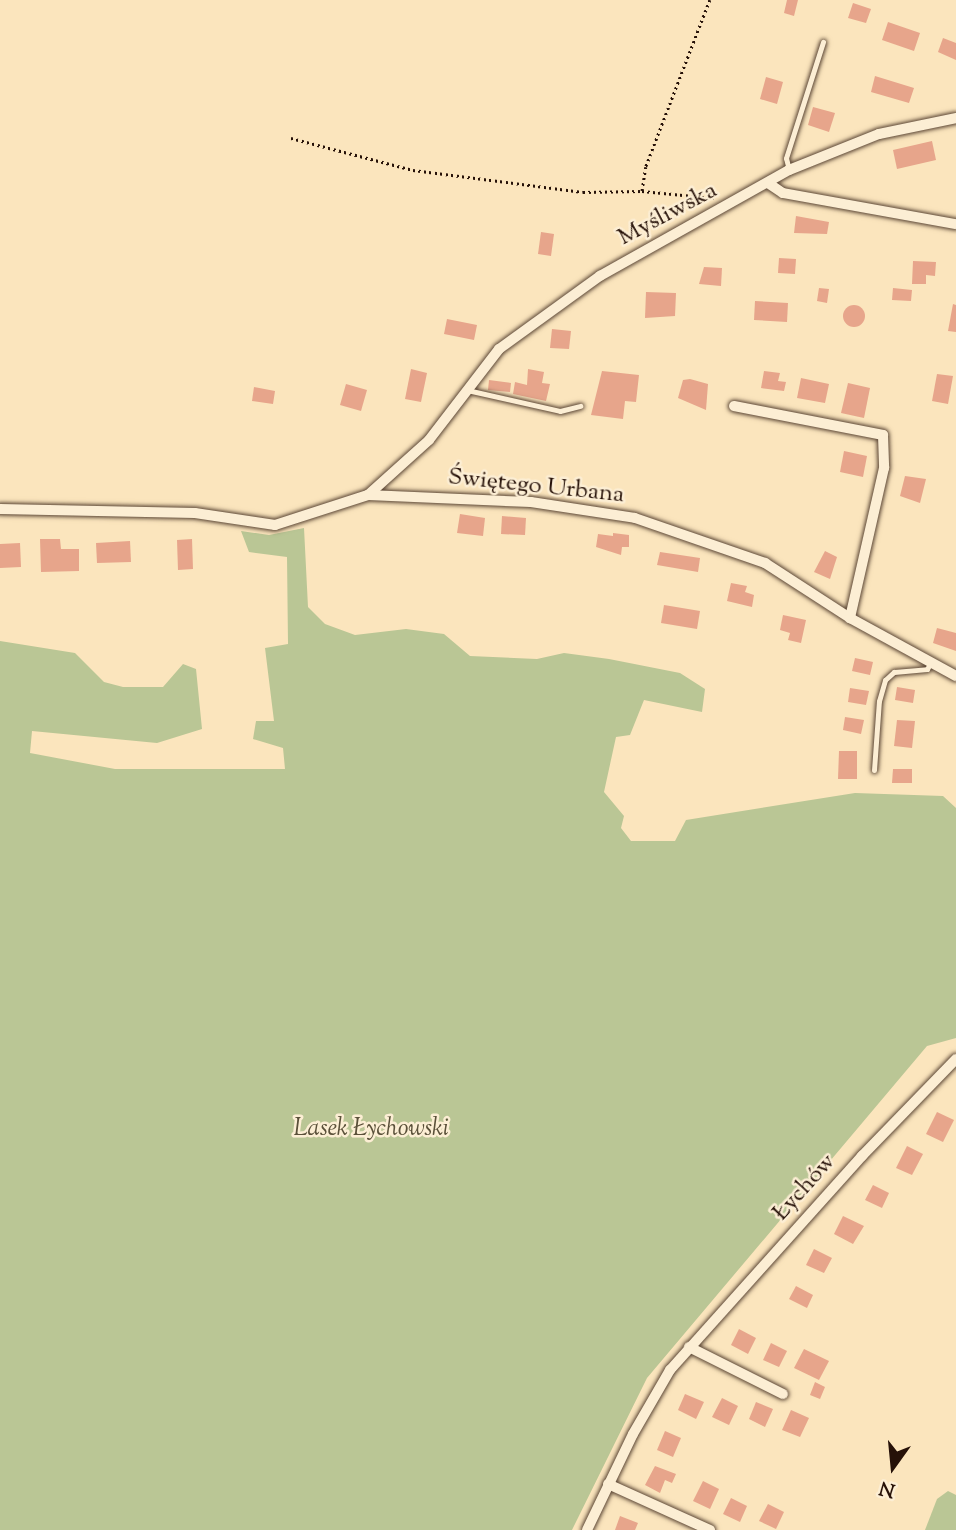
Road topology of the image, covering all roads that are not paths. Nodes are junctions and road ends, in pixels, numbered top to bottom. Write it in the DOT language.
graph roads {
  1 [pos="823,42"];
  2 [pos="956,118"];
  3 [pos="789,170"];
  4 [pos="768,183"];
  5 [pos="956,224"];
  6 [pos="467,390"];
  7 [pos="734,406"];
  8 [pos="580,407"];
  9 [pos="368,495"];
  10 [pos="0,509"];
  11 [pos="850,618"];
  12 [pos="931,662"];
  13 [pos="956,676"];
  14 [pos="874,770"];
  15 [pos="956,1059"];
  16 [pos="689,1347"];
  17 [pos="783,1394"];
  18 [pos="608,1484"];
  19 [pos="587,1530"];
  20 [pos="710,1530"];
  1 -- 3 [label="lane"];
  2 -- 3 [label="street, Myśliwska"];
  3 -- 4 [label="street, Myśliwska"];
  4 -- 5 [label="street"];
  4 -- 6 [label="street, Myśliwska"];
  6 -- 8 [label="lane"];
  6 -- 9 [label="street, Myśliwska"];
  7 -- 11 [label="street"];
  9 -- 10 [label="street"];
  9 -- 11 [label="street, Świętego Urbana"];
  11 -- 12 [label="street, Świętego Urbana"];
  12 -- 13 [label="street, Świętego Urbana"];
  12 -- 14 [label="lane"];
  15 -- 16 [label="street, Łychów"];
  16 -- 17 [label="street"];
  16 -- 18 [label="street, Łychów"];
  18 -- 19 [label="street, Łychów"];
  18 -- 20 [label="street"];
}
